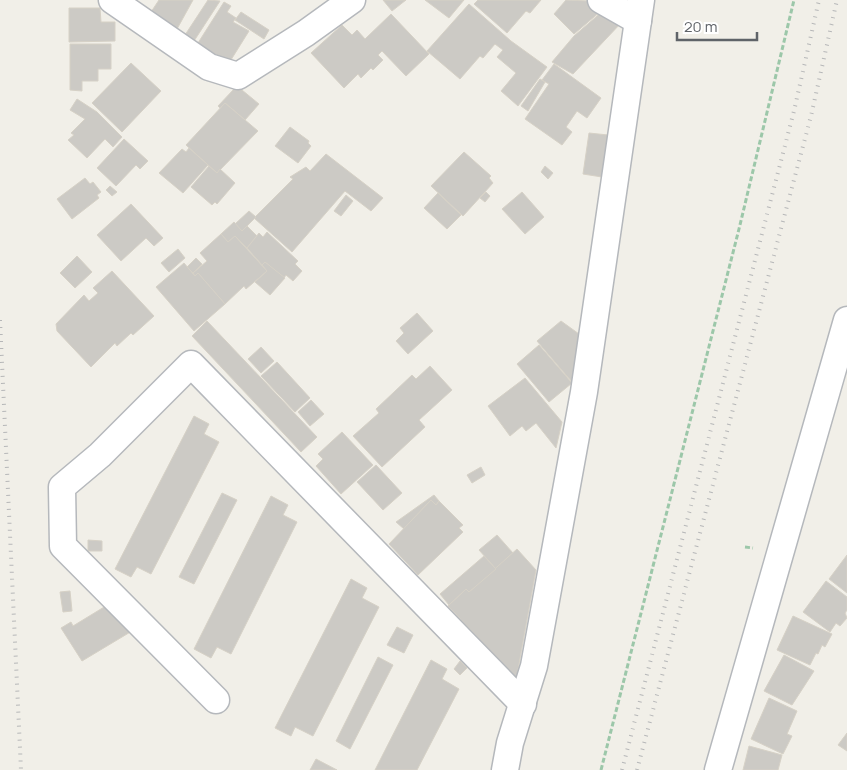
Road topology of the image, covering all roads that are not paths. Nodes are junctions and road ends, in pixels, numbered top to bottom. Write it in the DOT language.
graph roads {
  1 [pos="112,0"];
  2 [pos="352,0"];
  3 [pos="601,0"];
  4 [pos="640,11"];
  5 [pos="847,320"];
  6 [pos="216,700"];
  7 [pos="523,704"];
  8 [pos="505,770"];
  9 [pos="718,770"];
  1 -- 2 [label="street"];
  3 -- 4 [label="street"];
  4 -- 7 [label="street"];
  5 -- 9 [label="street"];
  6 -- 7 [label="street"];
  7 -- 8 [label="street"];
}
